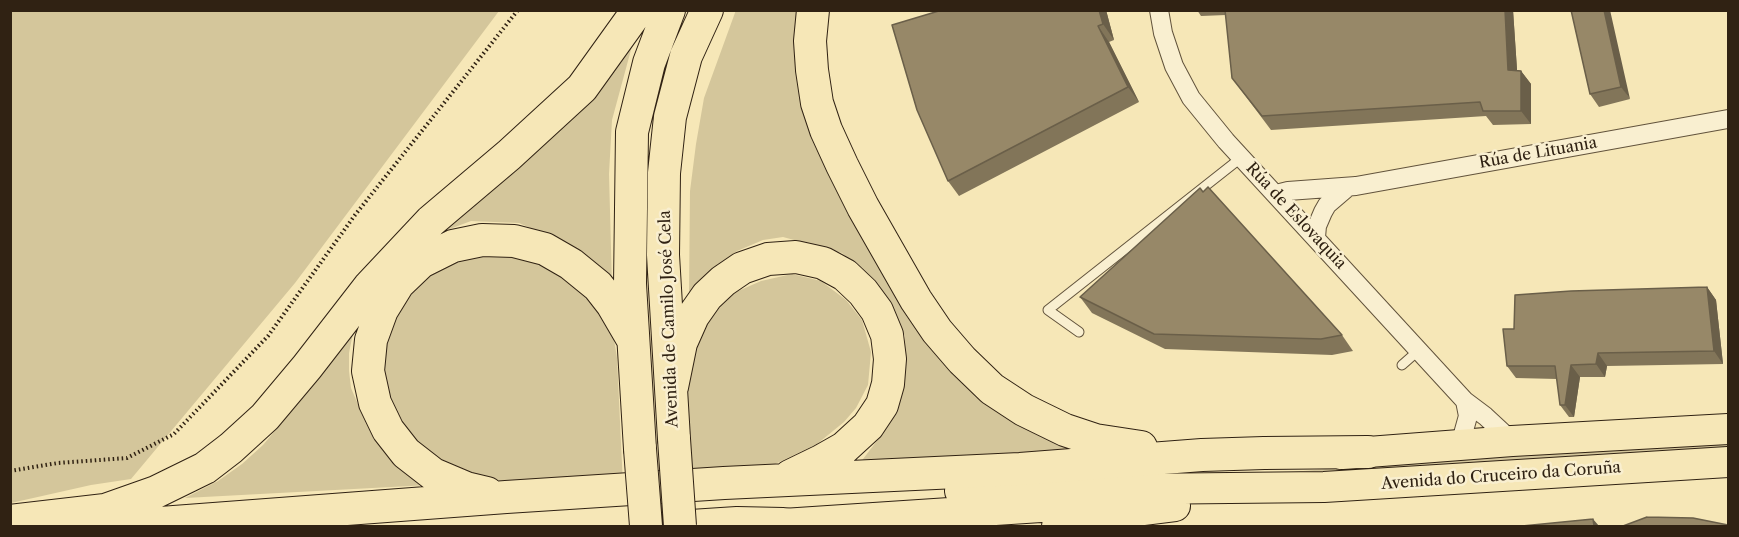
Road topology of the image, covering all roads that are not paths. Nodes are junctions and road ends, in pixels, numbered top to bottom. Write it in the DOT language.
graph roads {
  1 [pos="638,10"];
  2 [pos="669,10"];
  3 [pos="707,10"];
  4 [pos="813,10"];
  5 [pos="1159,10"];
  6 [pos="1728,119"];
  7 [pos="1242,158"];
  8 [pos="1328,187"];
  9 [pos="1348,187"];
  10 [pos="1276,194"];
  11 [pos="1297,217"];
  12 [pos="1316,237"];
  13 [pos="1079,332"];
  14 [pos="633,340"];
  15 [pos="1419,350"];
  16 [pos="1402,365"];
  17 [pos="672,387"];
  18 [pos="1465,401"];
  19 [pos="1728,429"];
  20 [pos="1512,441"];
  21 [pos="1460,445"];
  22 [pos="1368,452"];
  23 [pos="1202,455"];
  24 [pos="1728,462"];
  25 [pos="781,480"];
  26 [pos="1273,489"];
  27 [pos="960,491"];
  28 [pos="506,497"];
  29 [pos="1217,498"];
  30 [pos="10,521"];
  31 [pos="791,525"];
  32 [pos="121,526"];
  33 [pos="353,526"];
  34 [pos="646,526"];
  35 [pos="680,526"];
  36 [pos="691,526"];
  37 [pos="1057,526"];
  1 -- 30 [label="highway"];
  2 -- 14 [label="highway, Avenida de Camilo José Cela"];
  3 -- 17 [label="highway, Avenida de Camilo José Cela"];
  4 -- 23 [label="highway"];
  5 -- 7 [label="street, Rúa de Eslovaquia"];
  6 -- 9 [label="street, Rúa de Lituania"];
  7 -- 10 [label="street, Rúa de Eslovaquia"];
  7 -- 13 [label="lane"];
  8 -- 9 [label="street, Rúa de Lituania"];
  8 -- 10 [label="street, Rúa de Lituania"];
  8 -- 11 [label="street"];
  9 -- 12 [label="street"];
  10 -- 11 [label="street, Rúa de Eslovaquia"];
  11 -- 12 [label="street, Rúa de Eslovaquia"];
  12 -- 15 [label="street, Rúa de Eslovaquia"];
  14 -- 28 [label="highway"];
  14 -- 34 [label="highway, Avenida de Camilo José Cela, bridge"];
  15 -- 16 [label="lane"];
  15 -- 18 [label="street, Rúa de Eslovaquia"];
  17 -- 25 [label="highway"];
  17 -- 35 [label="highway, Avenida de Camilo José Cela, bridge"];
  18 -- 20 [label="street, Rúa de Eslovaquia"];
  18 -- 21 [label="street"];
  19 -- 20 [label="main road, Avenida do Cruceiro da Coruña"];
  20 -- 21 [label="main road, Avenida do Cruceiro da Coruña"];
  21 -- 22 [label="main road, Avenida do Cruceiro da Coruña"];
  22 -- 23 [label="highway"];
  22 -- 27 [label="main road, Avenida do Cruceiro da Coruña"];
  23 -- 25 [label="highway"];
  24 -- 26 [label="main road, Avenida do Cruceiro da Coruña"];
  25 -- 28 [label="highway"];
  26 -- 27 [label="main road"];
  26 -- 29 [label="main road"];
  27 -- 33 [label="highway"];
  28 -- 32 [label="highway"];
  29 -- 31 [label="main road"];
  29 -- 37 [label="main road"];
  31 -- 36 [label="highway"];
}
